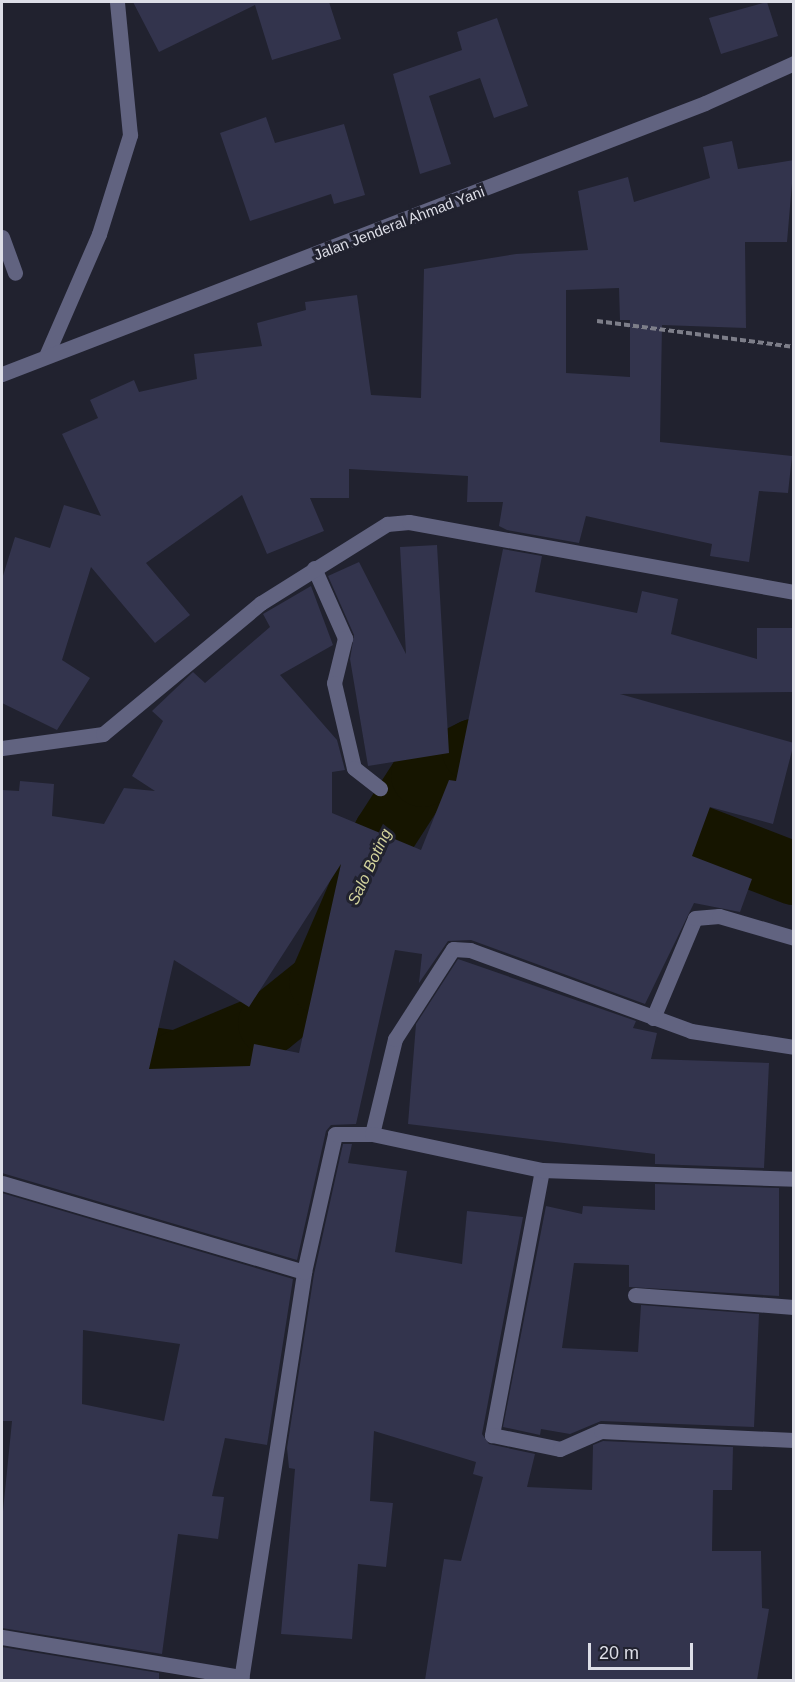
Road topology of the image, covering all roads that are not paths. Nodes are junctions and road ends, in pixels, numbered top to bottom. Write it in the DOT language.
graph roads {
  1 [pos="117,2"];
  2 [pos="794,63"];
  3 [pos="2,237"];
  4 [pos="15,273"];
  5 [pos="46,356"];
  6 [pos="2,374"];
  7 [pos="314,568"];
  8 [pos="794,592"];
  9 [pos="2,748"];
  10 [pos="380,788"];
  11 [pos="794,938"];
  12 [pos="653,1018"];
  13 [pos="794,1047"];
  14 [pos="372,1134"];
  15 [pos="542,1170"];
  16 [pos="794,1179"];
  17 [pos="2,1183"];
  18 [pos="304,1272"];
  19 [pos="635,1295"];
  20 [pos="794,1307"];
  21 [pos="794,1440"];
  22 [pos="2,1637"];
  23 [pos="241,1679"];
  1 -- 5 [label="street"];
  2 -- 5 [label="street, Jalan Jenderal Ahmad Yani"];
  3 -- 4 [label="street"];
  5 -- 6 [label="street, Jalan Jenderal Ahmad Yani"];
  7 -- 8 [label="street"];
  7 -- 9 [label="street"];
  7 -- 10 [label="street"];
  11 -- 12 [label="street"];
  12 -- 13 [label="street"];
  12 -- 14 [label="street"];
  14 -- 15 [label="street"];
  14 -- 18 [label="street"];
  15 -- 16 [label="street"];
  15 -- 21 [label="street"];
  17 -- 18 [label="street"];
  18 -- 23 [label="street"];
  19 -- 20 [label="street"];
  22 -- 23 [label="street"];
}
